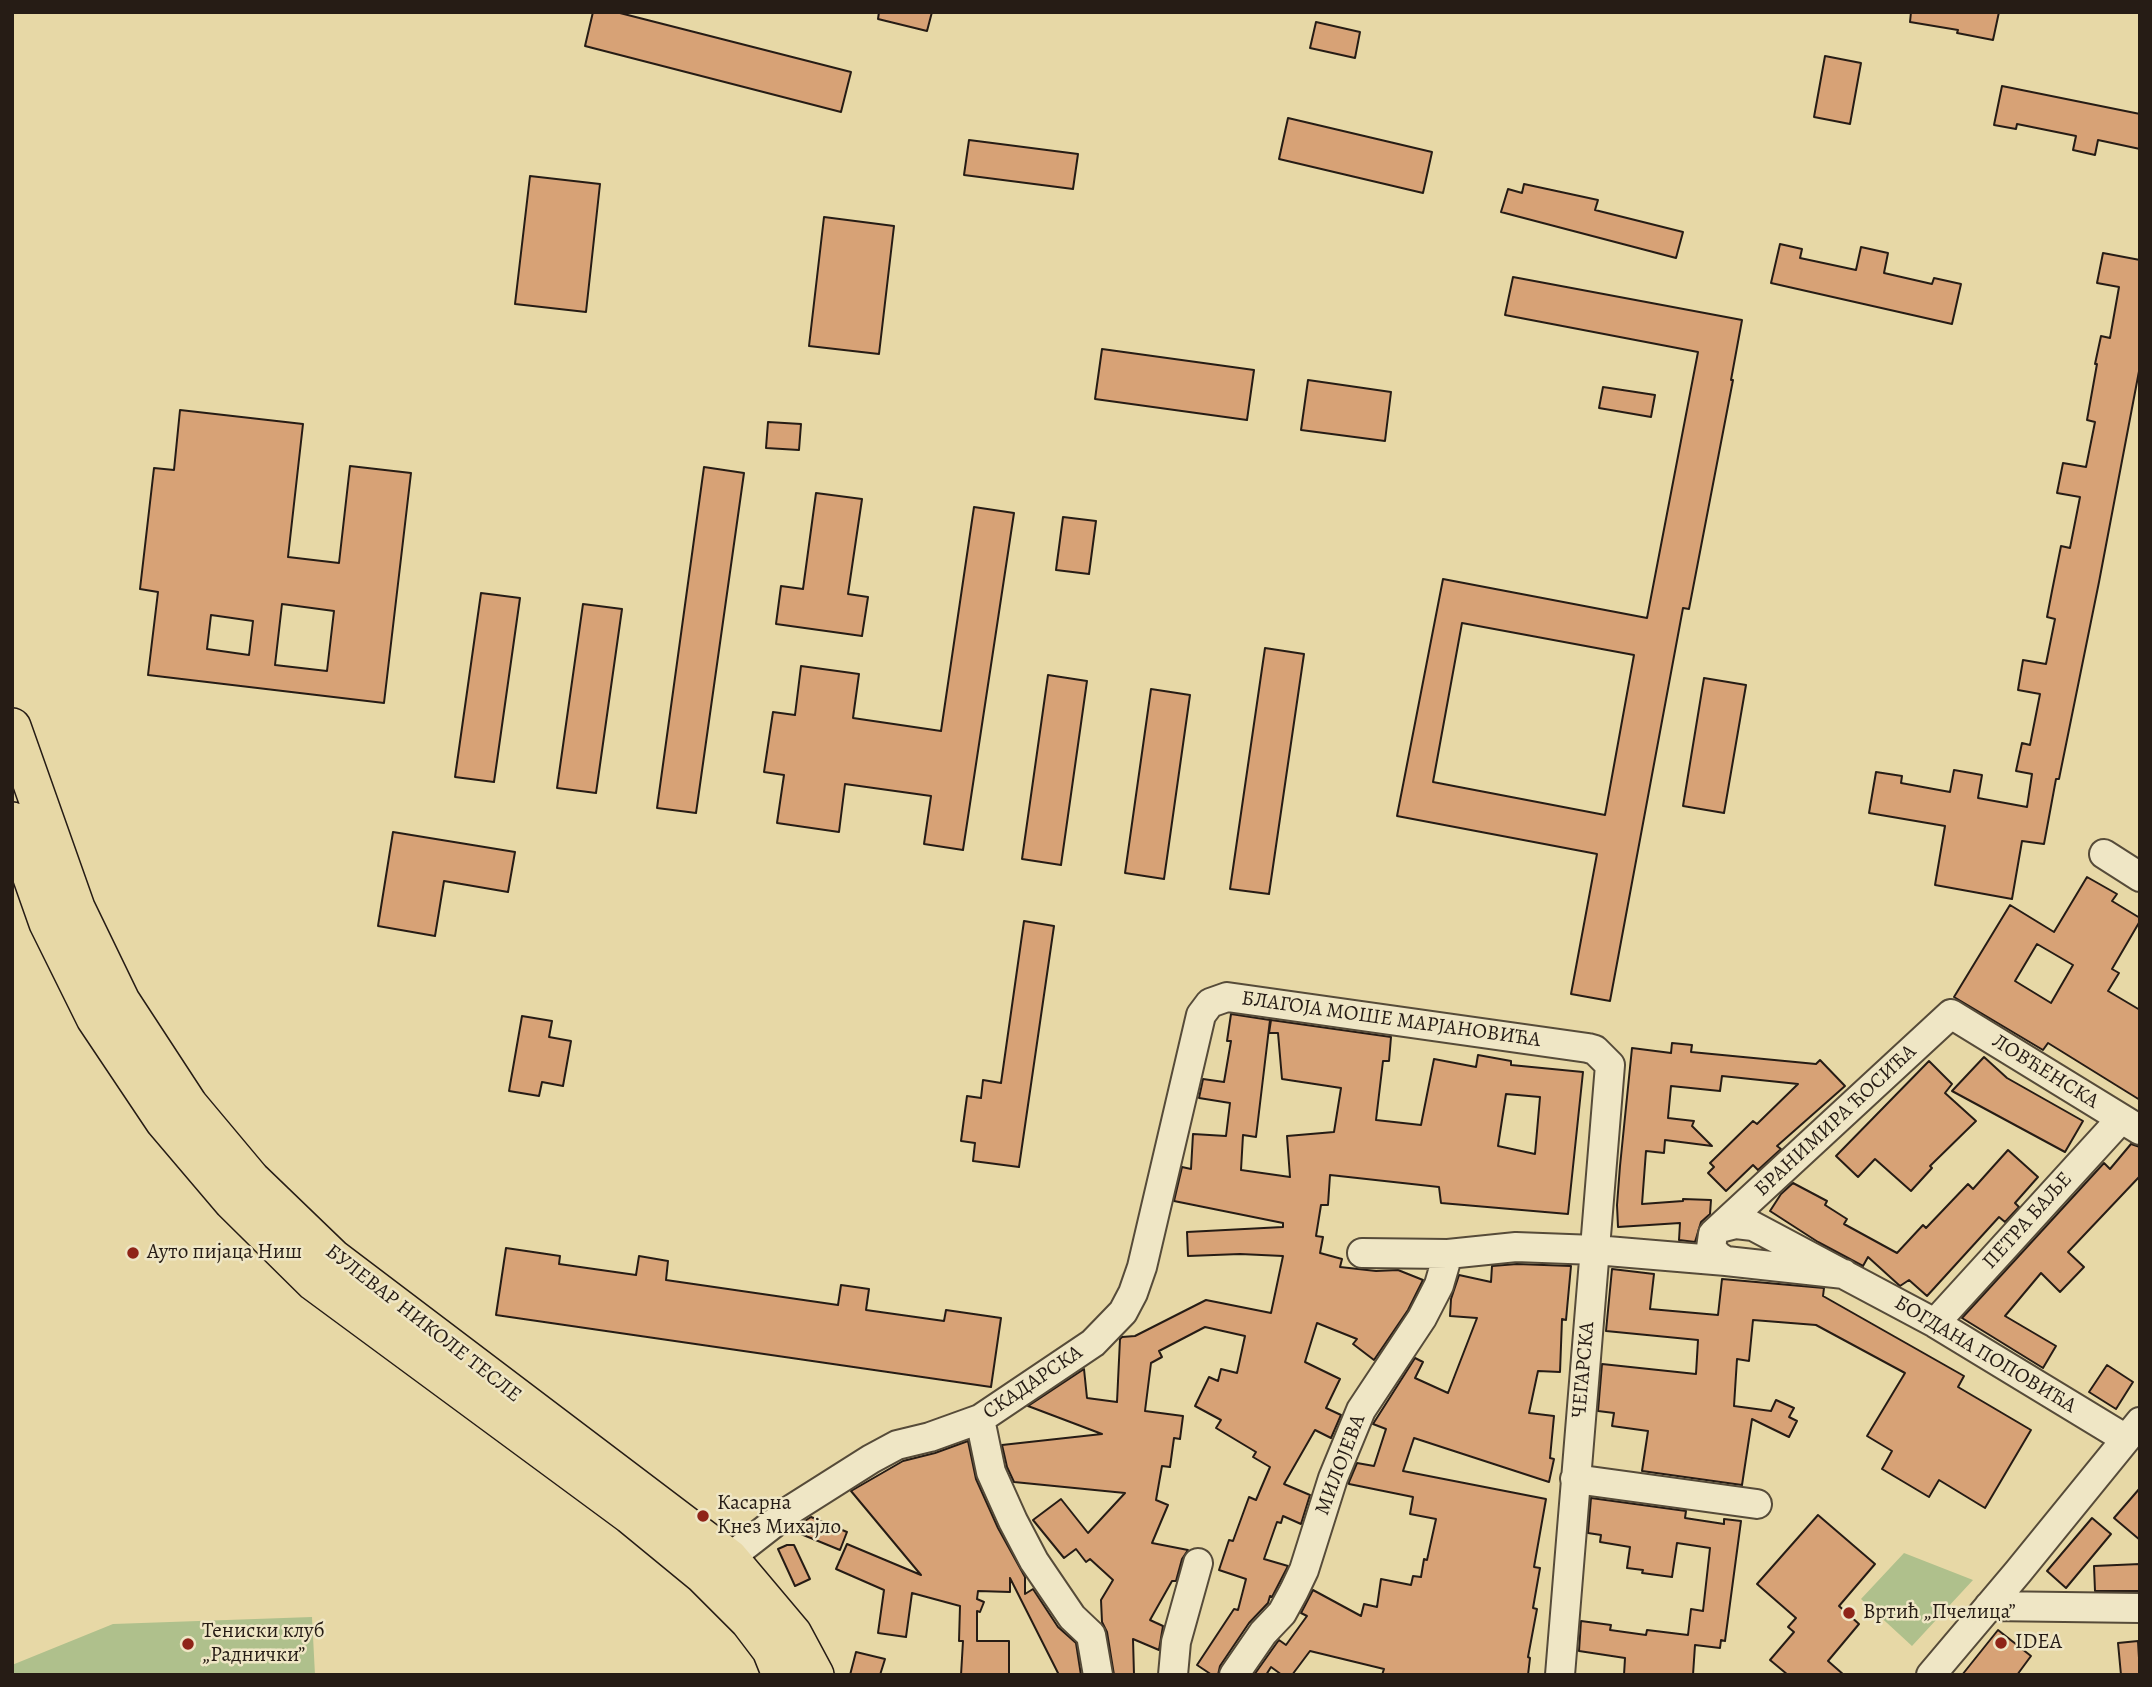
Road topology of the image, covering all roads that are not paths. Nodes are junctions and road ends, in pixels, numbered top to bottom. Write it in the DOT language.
graph roads {
  1 [pos="12,727"];
  2 [pos="12,821"];
  3 [pos="2104,854"];
  4 [pos="2140,877"];
  5 [pos="1951,1014"];
  6 [pos="1610,1065"];
  7 [pos="2130,1124"];
  8 [pos="1720,1228"];
  9 [pos="1147,1246"];
  10 [pos="1595,1250"];
  11 [pos="1362,1253"];
  12 [pos="1448,1254"];
  13 [pos="1726,1261"];
  14 [pos="1844,1274"];
  15 [pos="1935,1323"];
  16 [pos="980,1419"];
  17 [pos="2133,1430"];
  18 [pos="1575,1479"];
  19 [pos="1757,1504"];
  20 [pos="729,1558"];
  21 [pos="1198,1563"];
  22 [pos="1989,1606"];
  23 [pos="2140,1608"];
  24 [pos="1945,1663"];
  25 [pos="781,1675"];
  26 [pos="815,1675"];
  27 [pos="1098,1675"];
  28 [pos="1172,1675"];
  29 [pos="1234,1675"];
  30 [pos="1560,1675"];
  31 [pos="1931,1675"];
  1 -- 20 [label="main road, БУЛЕВАР НИКОЛЕ ТЕСЛЕ"];
  2 -- 25 [label="main road, БУЛЕВАР НИКОЛЕ ТЕСЛЕ"];
  3 -- 4 [label="street"];
  5 -- 7 [label="street, ЛОВЋЕНСКА"];
  5 -- 8 [label="street, БРАНИМИРА ЋОСИЋА"];
  6 -- 9 [label="street, БЛАГОЈА МОШЕ МАРЈАНОВИЋА"];
  6 -- 10 [label="street, ЧЕГАРСКА"];
  7 -- 15 [label="street, ПЕТРА БАЉЕ"];
  8 -- 13 [label="street"];
  8 -- 14 [label="street, БОГДАНА ПОПОВИЋА"];
  9 -- 16 [label="street, СКАДАРСКА"];
  10 -- 12 [label="street"];
  10 -- 13 [label="street, БОГДАНА ПОПОВИЋА"];
  10 -- 18 [label="street, ЧЕГАРСКА"];
  11 -- 12 [label="street"];
  12 -- 29 [label="street, МИЛОЈЕВА"];
  13 -- 14 [label="street, БОГДАНА ПОПОВИЋА"];
  14 -- 15 [label="street, БОГДАНА ПОПОВИЋА"];
  15 -- 17 [label="street, БОГДАНА ПОПОВИЋА"];
  16 -- 20 [label="street, СКАДАРСКА"];
  16 -- 27 [label="street"];
  17 -- 22 [label="street"];
  18 -- 19 [label="street"];
  18 -- 30 [label="street, ЧЕГАРСКА"];
  20 -- 26 [label="main road, БУЛЕВАР НИКОЛЕ ТЕСЛЕ"];
  21 -- 28 [label="street"];
  22 -- 23 [label="street"];
  22 -- 24 [label="street"];
  24 -- 31 [label="street"];
}
